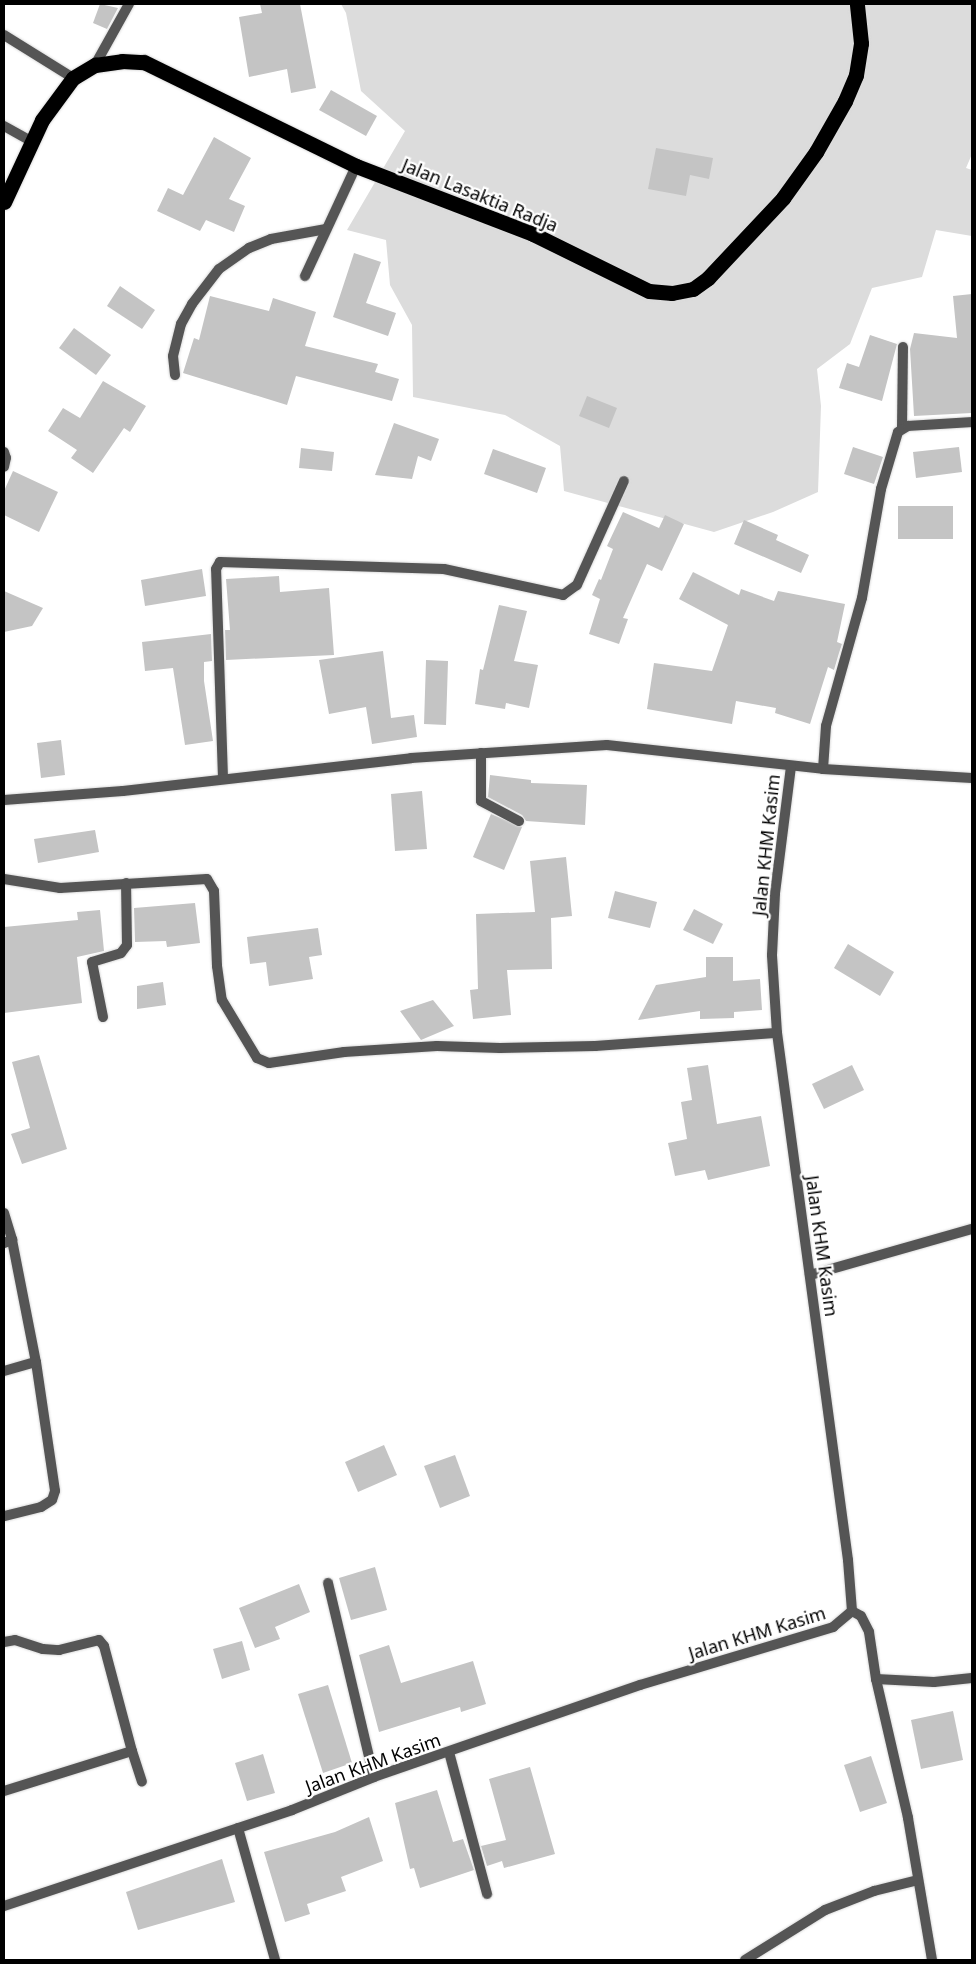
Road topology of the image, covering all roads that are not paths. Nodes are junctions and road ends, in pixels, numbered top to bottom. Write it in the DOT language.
graph roads {
  1 [pos="129,4"];
  2 [pos="857,4"];
  3 [pos="4,35"];
  4 [pos="95,65"];
  5 [pos="73,78"];
  6 [pos="4,126"];
  7 [pos="31,141"];
  8 [pos="356,166"];
  9 [pos="4,202"];
  10 [pos="326,230"];
  11 [pos="305,276"];
  12 [pos="902,347"];
  13 [pos="175,374"];
  14 [pos="972,422"];
  15 [pos="902,428"];
  16 [pos="4,452"];
  17 [pos="4,467"];
  18 [pos="624,481"];
  19 [pos="481,753"];
  20 [pos="791,766"];
  21 [pos="823,769"];
  22 [pos="223,778"];
  23 [pos="972,778"];
  24 [pos="4,800"];
  25 [pos="519,821"];
  26 [pos="4,879"];
  27 [pos="126,883"];
  28 [pos="103,1017"];
  29 [pos="777,1033"];
  30 [pos="4,1213"];
  31 [pos="972,1230"];
  32 [pos="8,1241"];
  33 [pos="810,1275"];
  34 [pos="36,1362"];
  35 [pos="4,1371"];
  36 [pos="4,1516"];
  37 [pos="328,1582"];
  38 [pos="852,1611"];
  39 [pos="4,1642"];
  40 [pos="972,1678"];
  41 [pos="876,1679"];
  42 [pos="132,1751"];
  43 [pos="449,1752"];
  44 [pos="374,1777"];
  45 [pos="142,1781"];
  46 [pos="4,1791"];
  47 [pos="238,1828"];
  48 [pos="918,1880"];
  49 [pos="487,1894"];
  50 [pos="4,1906"];
  51 [pos="274,1960"];
  52 [pos="745,1960"];
  53 [pos="932,1960"];
  1 -- 4 [label="street"];
  2 -- 8 [label="highway, Jalan Lasaktia Radja"];
  3 -- 5 [label="street"];
  4 -- 5 [label="highway, Jalan Lasaktia Radja"];
  4 -- 8 [label="highway, Jalan Lasaktia Radja"];
  5 -- 7 [label="highway, Jalan Lasaktia Radja"];
  6 -- 7 [label="street"];
  7 -- 9 [label="highway, Jalan Lasaktia Radja"];
  8 -- 10 [label="street"];
  10 -- 11 [label="street"];
  10 -- 13 [label="street"];
  12 -- 15 [label="street"];
  14 -- 15 [label="street"];
  15 -- 21 [label="street"];
  16 -- 17 [label="street"];
  18 -- 22 [label="street"];
  19 -- 20 [label="street"];
  19 -- 22 [label="street"];
  19 -- 25 [label="street"];
  20 -- 21 [label="street"];
  20 -- 29 [label="street, Jalan KHM Kasim"];
  21 -- 23 [label="street"];
  22 -- 24 [label="street"];
  26 -- 27 [label="street"];
  27 -- 28 [label="street"];
  27 -- 29 [label="street"];
  29 -- 33 [label="street, Jalan KHM Kasim"];
  30 -- 32 [label="street"];
  31 -- 33 [label="street"];
  32 -- 34 [label="street"];
  33 -- 38 [label="street, Jalan KHM Kasim"];
  34 -- 35 [label="street"];
  34 -- 36 [label="street"];
  37 -- 44 [label="street"];
  38 -- 41 [label="street"];
  38 -- 43 [label="street, Jalan KHM Kasim"];
  39 -- 42 [label="street"];
  40 -- 41 [label="street"];
  41 -- 48 [label="street"];
  42 -- 45 [label="street"];
  42 -- 46 [label="street"];
  43 -- 44 [label="street, Jalan KHM Kasim"];
  43 -- 49 [label="street"];
  44 -- 47 [label="street, Jalan KHM Kasim"];
  47 -- 50 [label="street, Jalan KHM Kasim"];
  47 -- 51 [label="street"];
  48 -- 52 [label="street"];
  48 -- 53 [label="street"];
}
